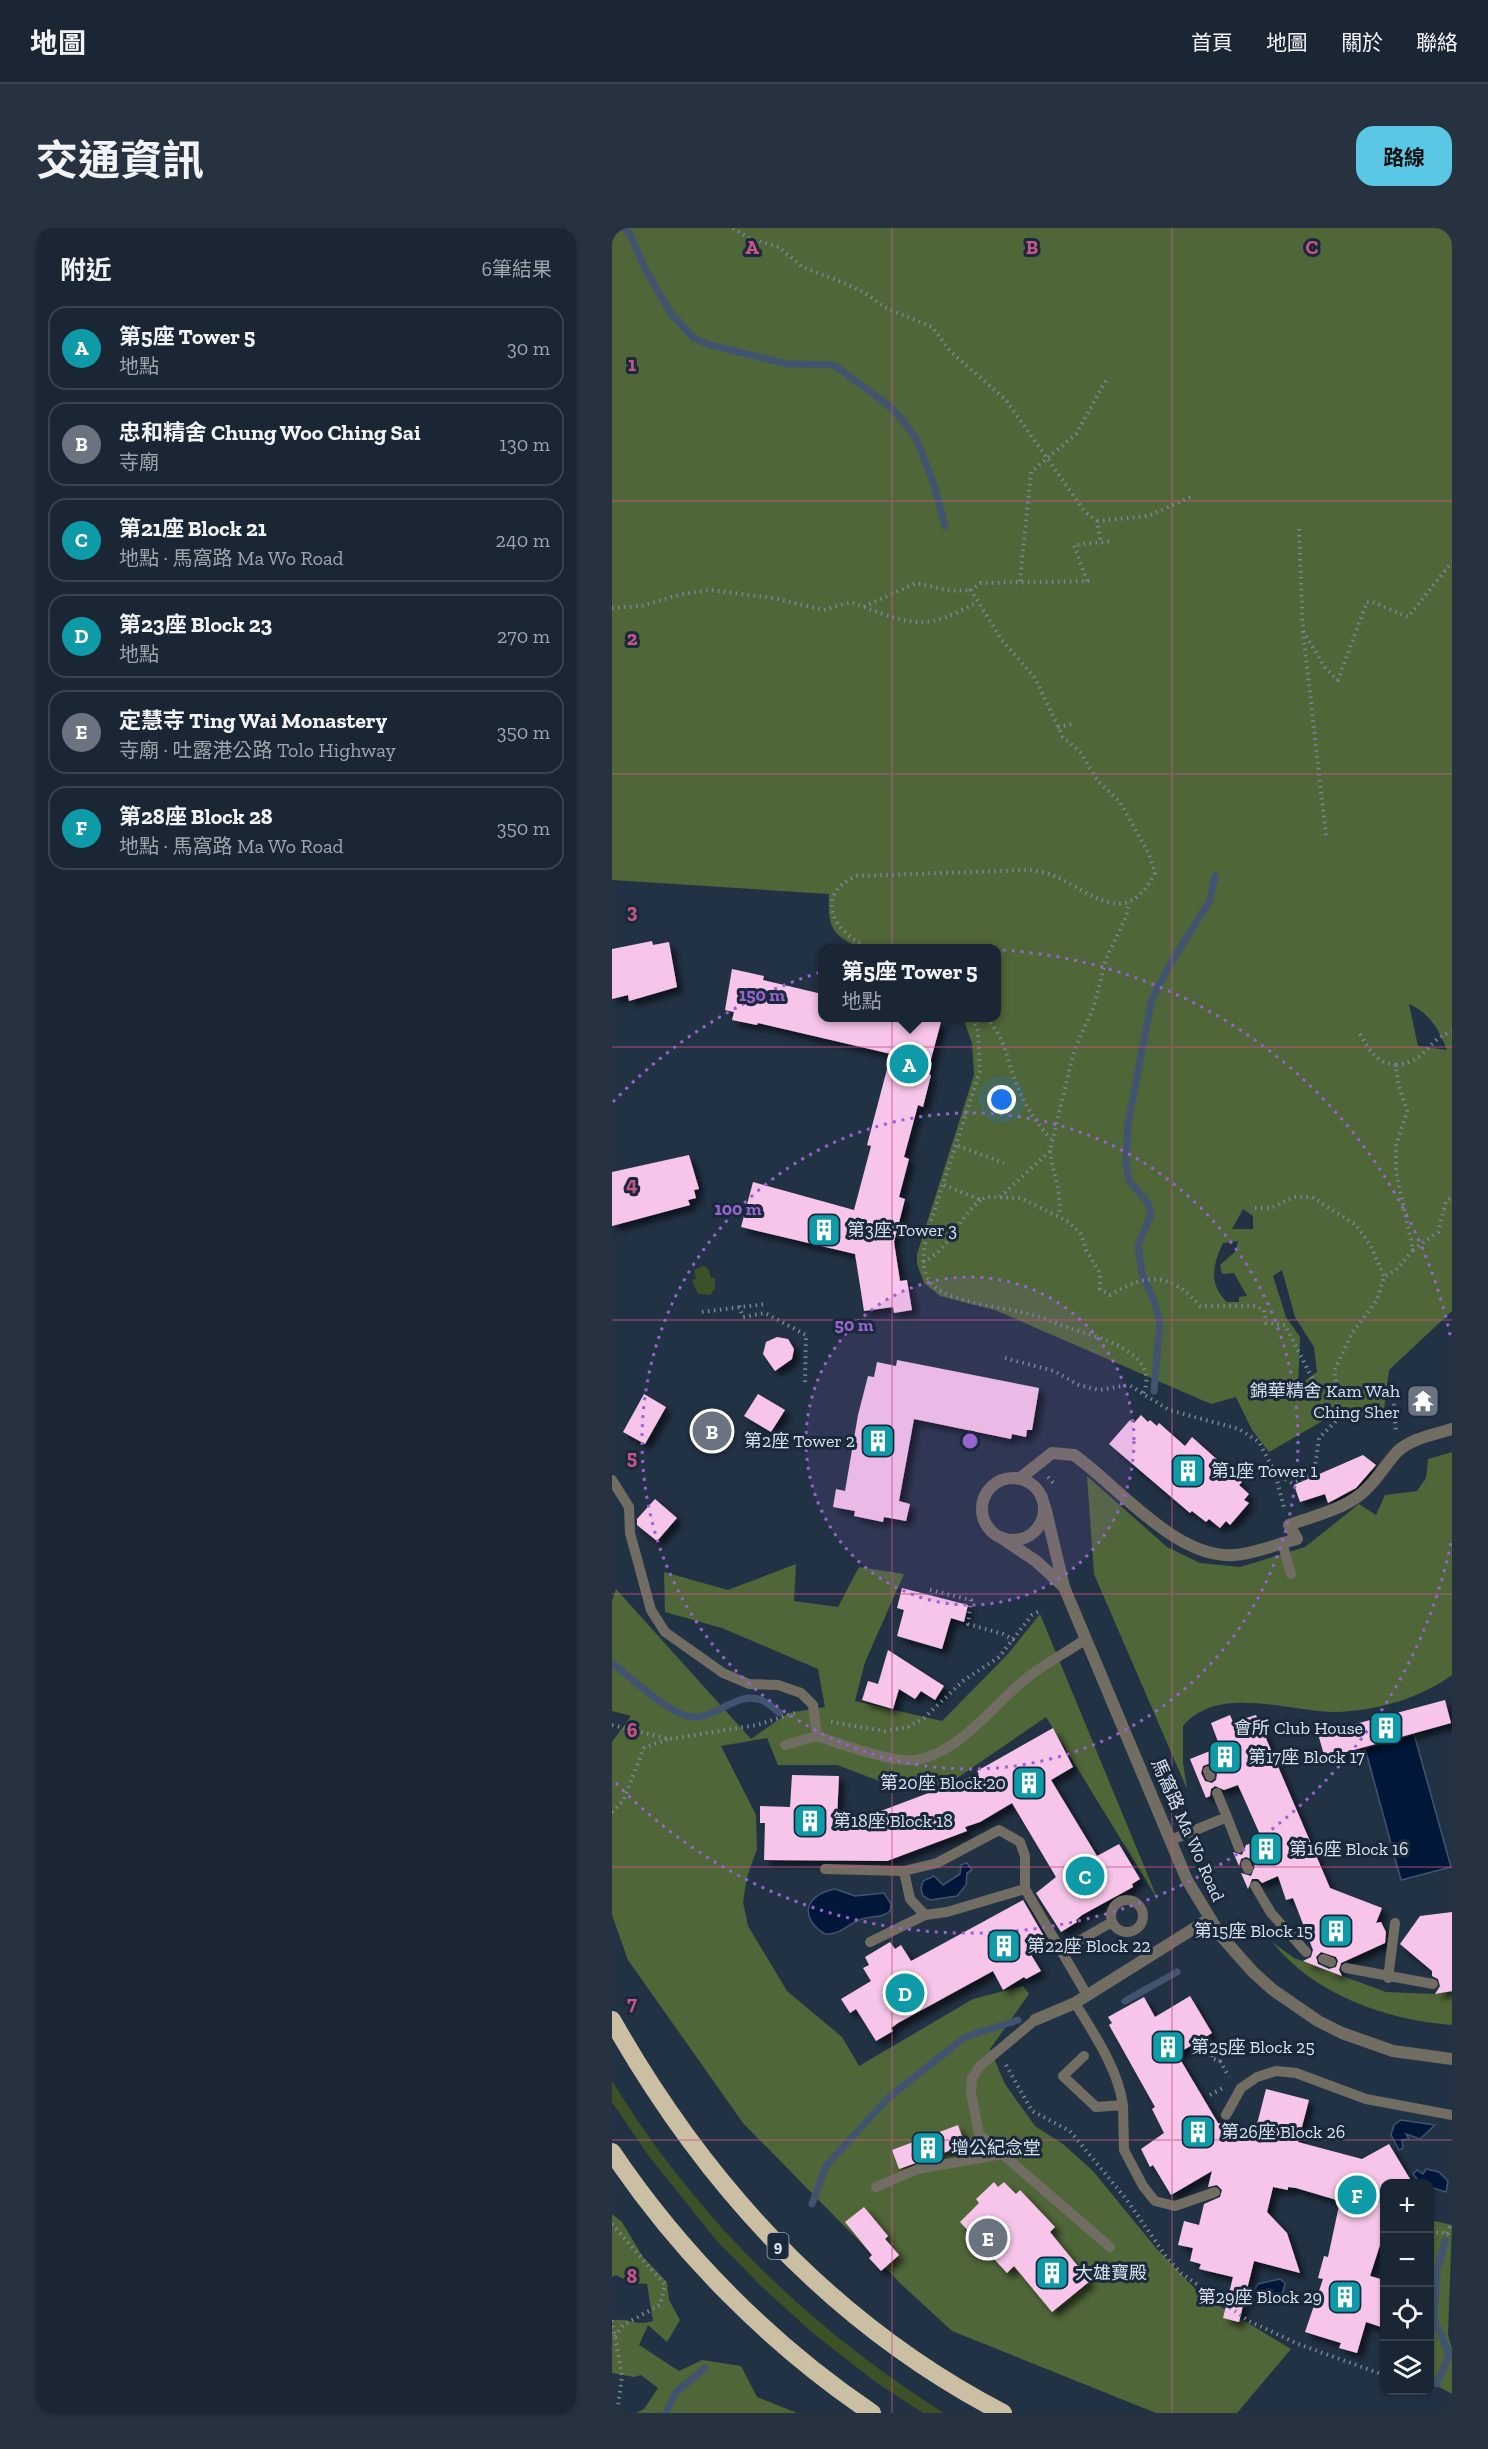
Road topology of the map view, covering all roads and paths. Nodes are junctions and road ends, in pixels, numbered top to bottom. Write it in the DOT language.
graph roads {
  1 [pos="733,228"];
  2 [pos="1106,380"];
  3 [pos="1046,458"];
  4 [pos="1192,496"];
  5 [pos="1097,521"];
  6 [pos="1299,529"];
  7 [pos="1113,541"];
  8 [pos="1101,543"];
  9 [pos="1452,562"];
  10 [pos="1094,580"];
  11 [pos="1020,581"];
  12 [pos="1087,581"];
  13 [pos="971,590"];
  14 [pos="977,602"];
  15 [pos="863,607"];
  16 [pos="612,608"];
  17 [pos="1303,631"];
  18 [pos="1073,724"];
  19 [pos="1058,727"];
  20 [pos="1326,836"];
  21 [pos="1129,902"];
  22 [pos="865,944"];
  23 [pos="975,1022"];
  24 [pos="990,1022"];
  25 [pos="1452,1032"];
  26 [pos="1360,1034"];
  27 [pos="1396,1065"];
  28 [pos="1051,1138"];
  29 [pos="958,1146"];
  30 [pos="1050,1150"];
  31 [pos="1004,1163"];
  32 [pos="944,1185"];
  33 [pos="1452,1197"];
  34 [pos="1000,1198"];
  35 [pos="981,1200"];
  36 [pos="1255,1208"];
  37 [pos="1059,1216"];
  38 [pos="1413,1250"];
  39 [pos="923,1262"];
  40 [pos="1384,1277"];
  41 [pos="766,1304"];
  42 [pos="739,1306"];
  43 [pos="702,1312"];
  44 [pos="1005,1358"];
  45 [pos="805,1382"];
  46 [pos="1314,1382"];
  47 [pos="1394,1392"];
  48 [pos="1143,1394"];
  49 [pos="1452,1430"];
  50 [pos="1398,1451"];
  51 [pos="1275,1473"];
  52 [pos="1019,1479"];
  53 [pos="612,1480"];
  54 [pos="1045,1507"];
  55 [pos="1289,1525"];
  56 [pos="1003,1539"];
  57 [pos="1282,1542"];
  58 [pos="1292,1574"];
  59 [pos="1064,1587"];
  60 [pos="930,1590"];
  61 [pos="1042,1610"];
  62 [pos="1086,1639"];
  63 [pos="1014,1640"];
  64 [pos="814,1715"];
  65 [pos="612,1725"];
  66 [pos="817,1736"];
  67 [pos="669,1739"];
  68 [pos="785,1745"];
  69 [pos="1217,1793"];
  70 [pos="612,1812"];
  71 [pos="1227,1817"];
  72 [pos="1171,1840"];
  73 [pos="1239,1848"];
  74 [pos="825,1869"];
  75 [pos="904,1871"];
  76 [pos="1255,1886"];
  77 [pos="1025,1889"];
  78 [pos="926,1915"];
  79 [pos="1209,1919"];
  80 [pos="1112,1922"];
  81 [pos="1395,1923"];
  82 [pos="870,1942"];
  83 [pos="1061,1951"];
  84 [pos="1306,1952"];
  85 [pos="1346,1968"];
  86 [pos="1388,1978"];
  87 [pos="1433,1984"];
  88 [pos="1087,1995"];
  89 [pos="1075,2003"];
  90 [pos="612,2020"];
  91 [pos="1035,2020"];
  92 [pos="1207,2039"];
  93 [pos="999,2050"];
  94 [pos="1213,2050"];
  95 [pos="1084,2056"];
  96 [pos="1452,2059"];
  97 [pos="1123,2105"];
  98 [pos="1226,2115"];
  99 [pos="1452,2115"];
  100 [pos="612,2152"];
  101 [pos="1002,2154"];
  102 [pos="876,2187"];
  103 [pos="1215,2192"];
  104 [pos="1452,2223"];
  105 [pos="612,2224"];
  106 [pos="1434,2232"];
  107 [pos="1446,2234"];
  108 [pos="1452,2237"];
  109 [pos="1110,2247"];
  110 [pos="612,2320"];
  111 [pos="614,2338"];
  112 [pos="1380,2374"];
  113 [pos="616,2413"];
  114 [pos="872,2413"];
  115 [pos="1003,2413"];
  1 -- 3 [label="path"];
  2 -- 3 [label="path"];
  3 -- 5 [label="path"];
  3 -- 11 [label="path"];
  4 -- 5 [label="path"];
  5 -- 8 [label="path"];
  6 -- 17 [label="path"];
  7 -- 8 [label="path"];
  8 -- 12 [label="path"];
  9 -- 17 [label="path"];
  10 -- 12 [label="path"];
  11 -- 12 [label="path"];
  11 -- 13 [label="path"];
  13 -- 14 [label="path"];
  13 -- 15 [label="path"];
  14 -- 15 [label="path"];
  14 -- 19 [label="path"];
  15 -- 16 [label="path"];
  17 -- 20 [label="path"];
  18 -- 19 [label="path"];
  19 -- 21 [label="path"];
  21 -- 22 [label="path"];
  21 -- 28 [label="path"];
  23 -- 29 [label="path"];
  24 -- 28 [label="path"];
  25 -- 27 [label="path"];
  26 -- 27 [label="path"];
  27 -- 38 [label="path"];
  28 -- 30 [label="path"];
  29 -- 31 [label="path"];
  29 -- 32 [label="path"];
  30 -- 34 [label="path"];
  30 -- 37 [label="path"];
  32 -- 35 [label="path"];
  32 -- 39 [label="path"];
  33 -- 38 [label="path"];
  34 -- 35 [label="path"];
  34 -- 37 [label="path"];
  35 -- 39 [label="path"];
  36 -- 40 [label="path"];
  37 -- 46 [label="path"];
  38 -- 40 [label="path"];
  39 -- 48 [label="path"];
  40 -- 51 [label="path"];
  41 -- 42 [label="path"];
  42 -- 43 [label="path"];
  42 -- 45 [label="path"];
  44 -- 48 [label="path"];
  47 -- 50 [label="path"];
  48 -- 51 [label="path"];
  49 -- 50 [label="street"];
  50 -- 55 [label="street"];
  51 -- 55 [label="path"];
  52 -- 54 [label="street, 馬窩路 Ma Wo Road"];
  52 -- 56 [label="street, 馬窩路 Ma Wo Road"];
  52 -- 57 [label="street, 馬窩路 Ma Wo Road"];
  53 -- 64 [label="lane"];
  54 -- 56 [label="street"];
  54 -- 59 [label="street, 馬窩路 Ma Wo Road"];
  55 -- 57 [label="street"];
  56 -- 59 [label="street, 馬窩路 Ma Wo Road"];
  57 -- 58 [label="lane"];
  59 -- 62 [label="street, 馬窩路 Ma Wo Road"];
  60 -- 63 [label="path"];
  61 -- 63 [label="path"];
  62 -- 66 [label="lane"];
  62 -- 72 [label="street, 馬窩路 Ma Wo Road"];
  63 -- 64 [label="path"];
  64 -- 66 [label="lane"];
  64 -- 67 [label="path"];
  65 -- 67 [label="path"];
  66 -- 68 [label="lane"];
  67 -- 70 [label="path"];
  69 -- 71 [label="lane"];
  71 -- 72 [label="lane"];
  71 -- 73 [label="lane"];
  72 -- 79 [label="street, 馬窩路 Ma Wo Road"];
  74 -- 75 [label="lane"];
  75 -- 77 [label="lane"];
  75 -- 78 [label="lane"];
  76 -- 84 [label="lane"];
  77 -- 78 [label="lane"];
  77 -- 83 [label="lane"];
  78 -- 82 [label="lane"];
  79 -- 88 [label="street"];
  79 -- 96 [label="street, 馬窩路 Ma Wo Road"];
  80 -- 83 [label="lane"];
  81 -- 86 [label="lane"];
  83 -- 88 [label="lane"];
  85 -- 86 [label="lane"];
  86 -- 87 [label="lane"];
  88 -- 89 [label="street"];
  89 -- 91 [label="street"];
  89 -- 97 [label="lane"];
  90 -- 115 [label="highway, 9"];
  91 -- 93 [label="lane"];
  92 -- 94 [label="path"];
  93 -- 101 [label="lane"];
  93 -- 112 [label="path"];
  95 -- 97 [label="lane"];
  97 -- 103 [label="lane"];
  98 -- 99 [label="lane"];
  100 -- 114 [label="highway"];
  101 -- 102 [label="lane"];
  101 -- 109 [label="lane"];
  104 -- 107 [label="path"];
  105 -- 111 [label="path"];
  106 -- 107 [label="path"];
  107 -- 108 [label="path"];
  110 -- 111 [label="path"];
  111 -- 113 [label="path"];
}
